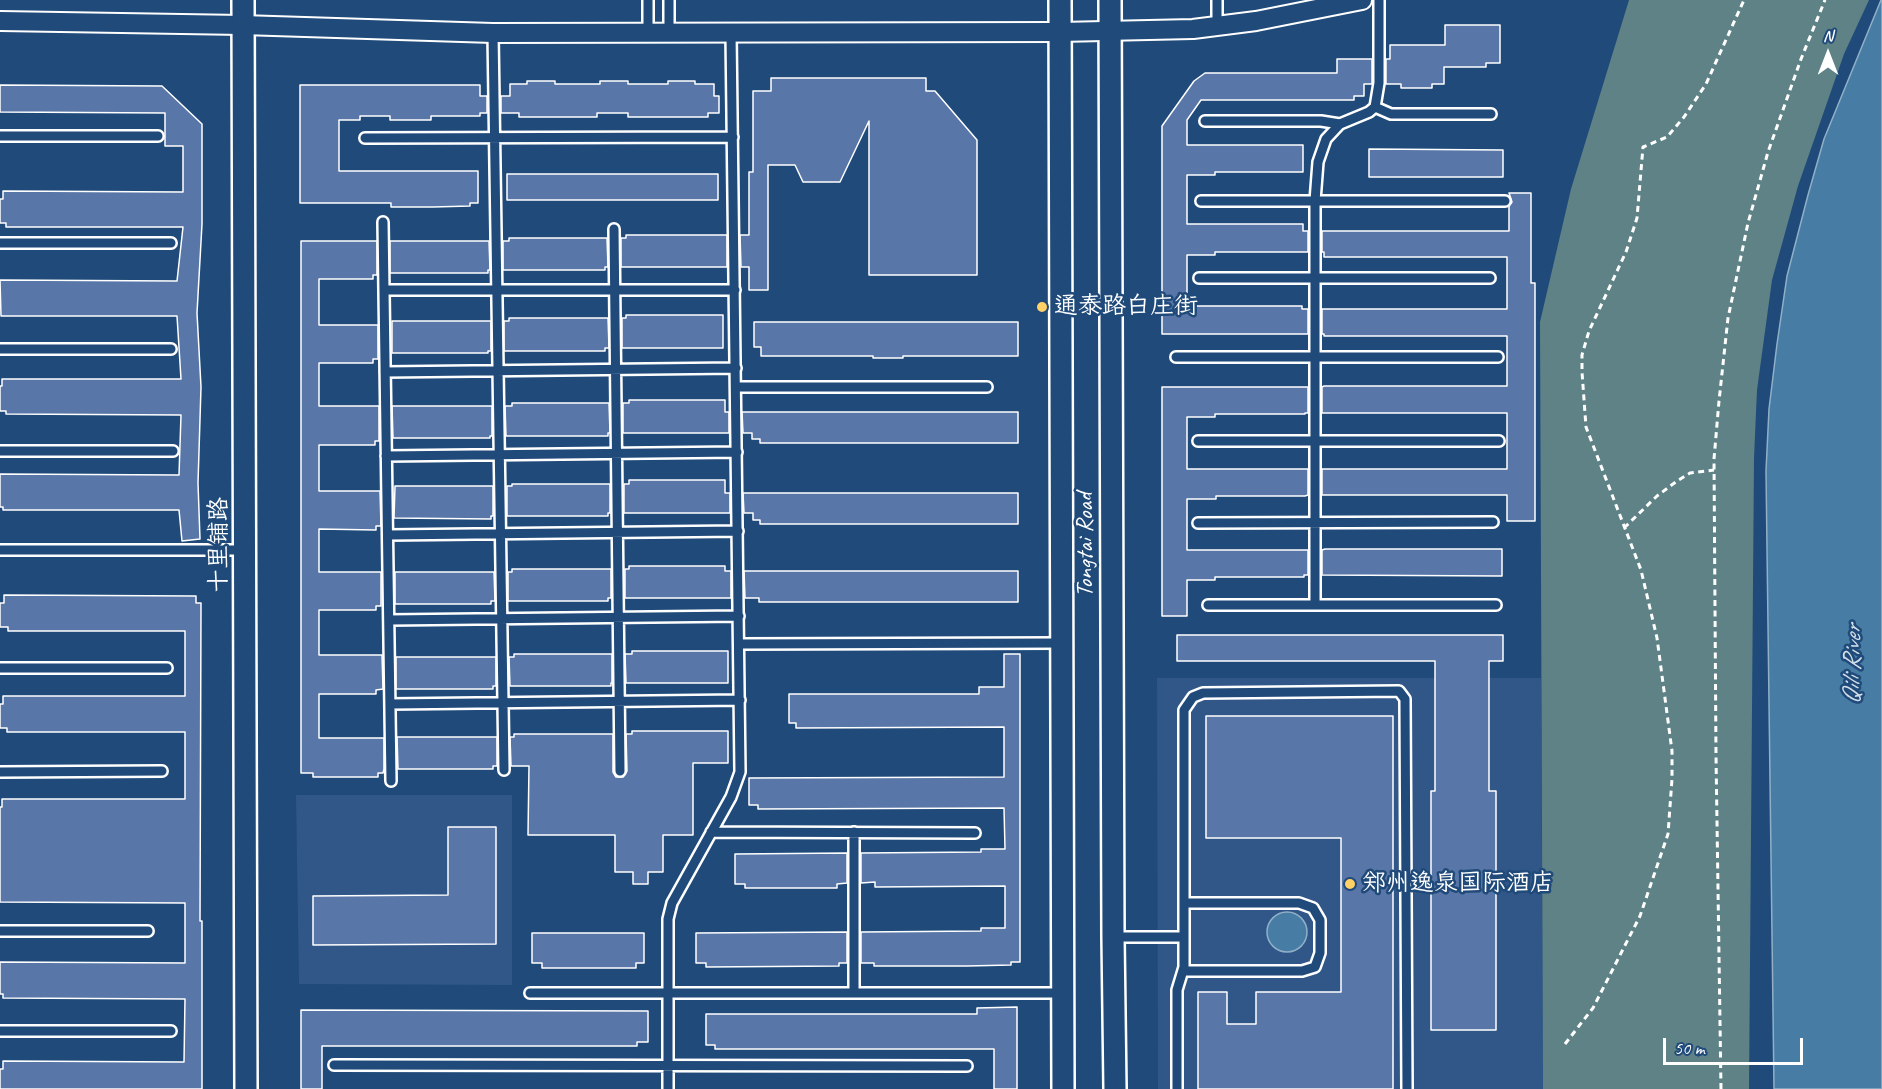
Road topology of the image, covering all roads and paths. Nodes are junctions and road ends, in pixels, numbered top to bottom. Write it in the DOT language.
graph roads {
  1 [pos="243,0"];
  2 [pos="648,0"];
  3 [pos="669,0"];
  4 [pos="1060,0"];
  5 [pos="1110,0"];
  6 [pos="1217,0"];
  7 [pos="1362,0"];
  8 [pos="1380,0"];
  9 [pos="1744,0"];
  10 [pos="1825,0"];
  11 [pos="0,21"];
  12 [pos="242,25"];
  13 [pos="1217,26"];
  14 [pos="1109,31"];
  15 [pos="1060,32"];
  16 [pos="493,33"];
  17 [pos="648,33"];
  18 [pos="669,33"];
  19 [pos="732,33"];
  20 [pos="1375,107"];
  21 [pos="1491,114"];
  22 [pos="1205,121"];
  23 [pos="1340,124"];
  24 [pos="0,136"];
  25 [pos="158,136"];
  26 [pos="494,137"];
  27 [pos="733,137"];
  28 [pos="365,138"];
  29 [pos="1201,201"];
  30 [pos="1315,201"];
  31 [pos="1505,201"];
  32 [pos="383,222"];
  33 [pos="614,229"];
  34 [pos="0,243"];
  35 [pos="171,243"];
  36 [pos="1199,278"];
  37 [pos="1315,278"];
  38 [pos="1490,278"];
  39 [pos="384,290"];
  40 [pos="497,290"];
  41 [pos="614,290"];
  42 [pos="735,290"];
  43 [pos="0,349"];
  44 [pos="171,349"];
  45 [pos="1176,357"];
  46 [pos="1315,357"];
  47 [pos="1498,357"];
  48 [pos="736,368"];
  49 [pos="615,370"];
  50 [pos="498,371"];
  51 [pos="385,372"];
  52 [pos="736,387"];
  53 [pos="987,387"];
  54 [pos="1198,441"];
  55 [pos="1315,441"];
  56 [pos="1499,441"];
  57 [pos="0,451"];
  58 [pos="173,451"];
  59 [pos="737,452"];
  60 [pos="616,453"];
  61 [pos="499,455"];
  62 [pos="386,456"];
  63 [pos="1714,470"];
  64 [pos="1492,522"];
  65 [pos="1198,523"];
  66 [pos="1315,523"];
  67 [pos="1624,528"];
  68 [pos="738,531"];
  69 [pos="617,532"];
  70 [pos="501,534"];
  71 [pos="388,535"];
  72 [pos="0,550"];
  73 [pos="245,550"];
  74 [pos="1208,605"];
  75 [pos="1315,605"];
  76 [pos="1496,605"];
  77 [pos="739,616"];
  78 [pos="618,617"];
  79 [pos="502,619"];
  80 [pos="389,620"];
  81 [pos="1061,643"];
  82 [pos="739,644"];
  83 [pos="0,668"];
  84 [pos="167,668"];
  85 [pos="740,700"];
  86 [pos="619,702"];
  87 [pos="503,703"];
  88 [pos="390,704"];
  89 [pos="504,770"];
  90 [pos="162,771"];
  91 [pos="620,771"];
  92 [pos="0,772"];
  93 [pos="392,781"];
  94 [pos="711,832"];
  95 [pos="854,832"];
  96 [pos="975,833"];
  97 [pos="1184,903"];
  98 [pos="0,931"];
  99 [pos="148,931"];
  100 [pos="1113,937"];
  101 [pos="1184,937"];
  102 [pos="1182,970"];
  103 [pos="530,993"];
  104 [pos="668,993"];
  105 [pos="854,993"];
  106 [pos="1064,993"];
  107 [pos="171,1030"];
  108 [pos="0,1031"];
  109 [pos="1565,1044"];
  110 [pos="334,1065"];
  111 [pos="668,1065"];
  112 [pos="967,1066"];
  113 [pos="246,1089"];
  114 [pos="668,1089"];
  115 [pos="1063,1089"];
  116 [pos="1115,1089"];
  117 [pos="1177,1089"];
  118 [pos="1407,1089"];
  119 [pos="1721,1089"];
  1 -- 12 [label="street, 十里铺路"];
  2 -- 17 [label="lane"];
  3 -- 18 [label="lane"];
  4 -- 15 [label="street, Tongtai Road"];
  5 -- 14 [label="street, Tongtai Road"];
  6 -- 13 [label="lane"];
  7 -- 13 [label="street"];
  8 -- 20 [label="lane"];
  9 -- 67 [label="path"];
  10 -- 63 [label="path"];
  11 -- 12 [label="street"];
  12 -- 16 [label="street"];
  12 -- 73 [label="street, 十里铺路"];
  13 -- 14 [label="street"];
  14 -- 15 [label="street"];
  14 -- 100 [label="street, Tongtai Road"];
  15 -- 19 [label="street"];
  15 -- 81 [label="street, Tongtai Road"];
  16 -- 17 [label="street"];
  16 -- 26 [label="lane"];
  17 -- 18 [label="street"];
  18 -- 19 [label="street"];
  19 -- 27 [label="lane"];
  20 -- 21 [label="lane"];
  20 -- 23 [label="lane"];
  22 -- 23 [label="lane"];
  23 -- 30 [label="lane"];
  24 -- 25 [label="lane"];
  26 -- 27 [label="lane"];
  26 -- 28 [label="lane"];
  26 -- 40 [label="lane"];
  27 -- 42 [label="lane"];
  29 -- 30 [label="lane"];
  30 -- 31 [label="lane"];
  30 -- 37 [label="lane"];
  32 -- 39 [label="lane"];
  33 -- 41 [label="lane"];
  34 -- 35 [label="lane"];
  36 -- 37 [label="lane"];
  37 -- 38 [label="lane"];
  37 -- 46 [label="lane"];
  39 -- 40 [label="lane"];
  39 -- 51 [label="lane"];
  40 -- 41 [label="lane"];
  40 -- 50 [label="lane"];
  41 -- 42 [label="lane"];
  41 -- 49 [label="lane"];
  42 -- 48 [label="lane"];
  43 -- 44 [label="lane"];
  45 -- 46 [label="lane"];
  46 -- 47 [label="lane"];
  46 -- 55 [label="lane"];
  48 -- 49 [label="lane"];
  48 -- 52 [label="lane"];
  49 -- 50 [label="lane"];
  49 -- 60 [label="lane"];
  50 -- 51 [label="lane"];
  50 -- 61 [label="lane"];
  51 -- 62 [label="lane"];
  52 -- 53 [label="lane"];
  52 -- 59 [label="lane"];
  54 -- 55 [label="lane"];
  55 -- 56 [label="lane"];
  55 -- 66 [label="lane"];
  57 -- 58 [label="lane"];
  59 -- 60 [label="lane"];
  59 -- 68 [label="lane"];
  60 -- 61 [label="lane"];
  60 -- 69 [label="lane"];
  61 -- 62 [label="lane"];
  61 -- 70 [label="lane"];
  62 -- 71 [label="lane"];
  63 -- 67 [label="path"];
  63 -- 119 [label="path"];
  64 -- 66 [label="lane"];
  65 -- 66 [label="lane"];
  66 -- 75 [label="lane"];
  67 -- 109 [label="path"];
  68 -- 69 [label="lane"];
  68 -- 77 [label="lane"];
  69 -- 70 [label="lane"];
  69 -- 78 [label="lane"];
  70 -- 71 [label="lane"];
  70 -- 79 [label="lane"];
  71 -- 80 [label="lane"];
  72 -- 73 [label="lane"];
  73 -- 113 [label="street, 十里铺路"];
  74 -- 75 [label="lane"];
  75 -- 76 [label="lane"];
  77 -- 78 [label="lane"];
  77 -- 82 [label="lane"];
  78 -- 79 [label="lane"];
  78 -- 86 [label="lane"];
  79 -- 80 [label="lane"];
  79 -- 87 [label="lane"];
  80 -- 88 [label="lane"];
  81 -- 82 [label="lane"];
  81 -- 106 [label="street, Tongtai Road"];
  82 -- 85 [label="lane"];
  83 -- 84 [label="lane"];
  85 -- 86 [label="lane"];
  85 -- 94 [label="lane"];
  86 -- 87 [label="lane"];
  86 -- 91 [label="lane"];
  87 -- 88 [label="lane"];
  87 -- 89 [label="lane"];
  88 -- 93 [label="lane"];
  90 -- 92 [label="lane"];
  94 -- 95 [label="lane"];
  94 -- 104 [label="lane"];
  95 -- 96 [label="lane"];
  95 -- 105 [label="lane"];
  97 -- 101 [label="lane"];
  97 -- 102 [label="lane"];
  97 -- 118 [label="lane"];
  98 -- 99 [label="lane"];
  100 -- 101 [label="lane"];
  100 -- 116 [label="street, Tongtai Road"];
  101 -- 102 [label="lane"];
  102 -- 117 [label="lane"];
  103 -- 104 [label="lane"];
  104 -- 105 [label="lane"];
  104 -- 111 [label="lane"];
  105 -- 106 [label="lane"];
  106 -- 115 [label="street, Tongtai Road"];
  107 -- 108 [label="lane"];
  110 -- 111 [label="lane"];
  111 -- 112 [label="lane"];
  111 -- 114 [label="lane"];
}
